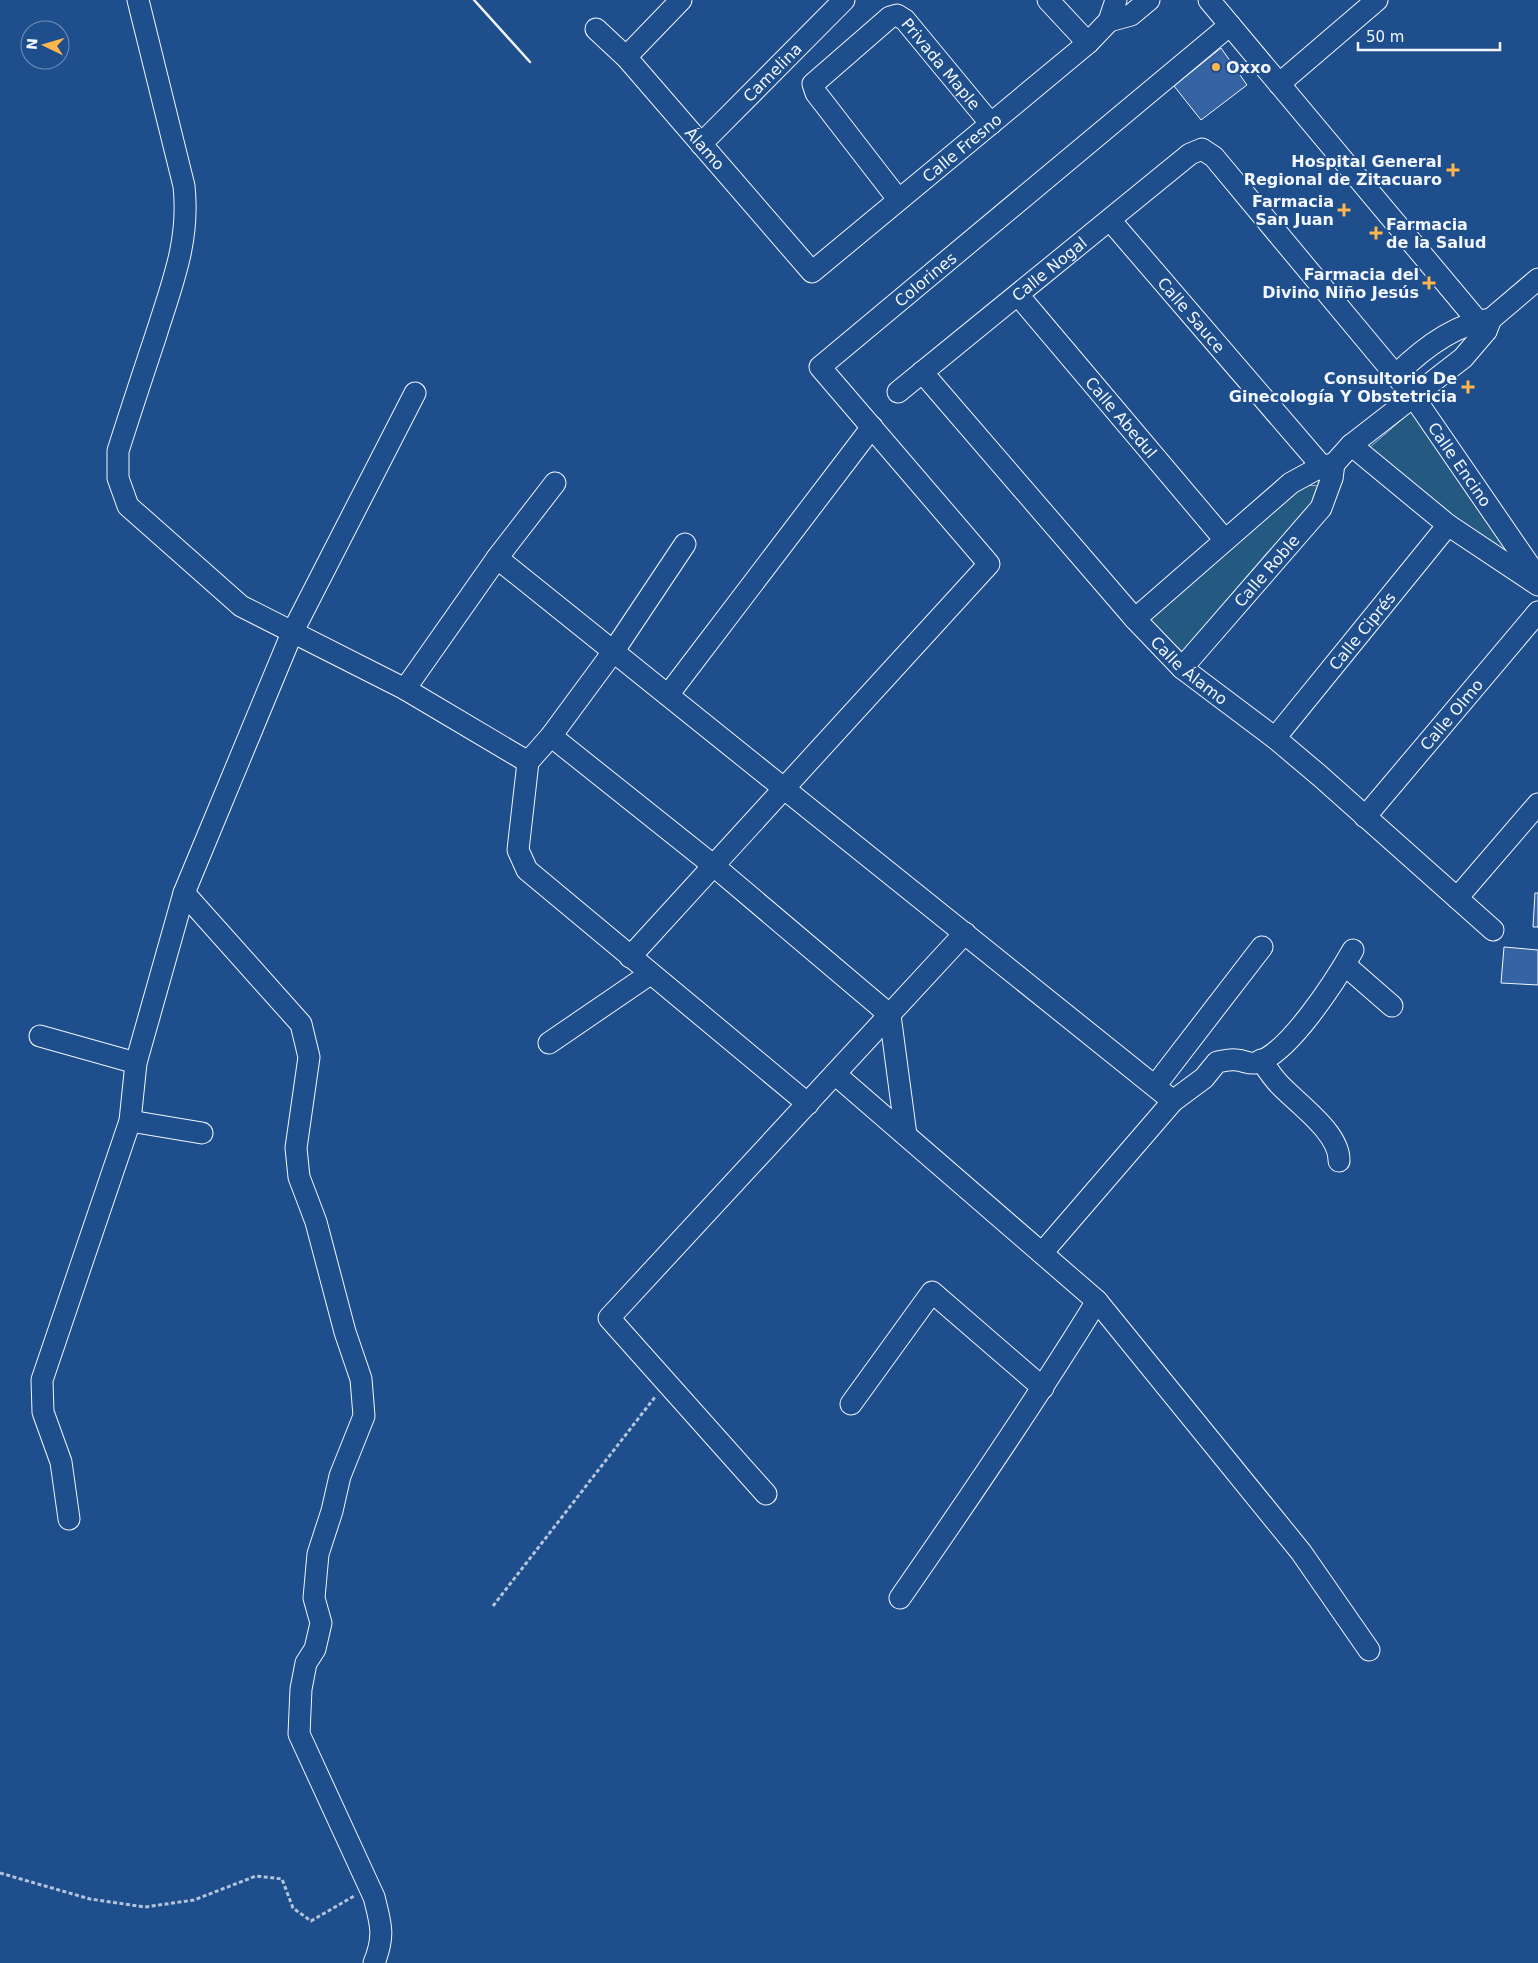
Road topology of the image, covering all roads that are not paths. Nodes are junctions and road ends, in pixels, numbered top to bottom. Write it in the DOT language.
graph roads {
  1 [pos="138,0"];
  2 [pos="681,0"];
  3 [pos="844,0"];
  4 [pos="1048,0"];
  5 [pos="1116,0"];
  6 [pos="1149,0"];
  7 [pos="1209,0"];
  8 [pos="1375,0"];
  9 [pos="1109,21"];
  10 [pos="1230,25"];
  11 [pos="596,29"];
  12 [pos="1088,43"];
  13 [pos="626,58"];
  14 [pos="1279,84"];
  15 [pos="992,124"];
  16 [pos="701,144"];
  17 [pos="1202,148"];
  18 [pos="898,199"];
  19 [pos="1110,220"];
  20 [pos="812,272"];
  21 [pos="1538,279"];
  22 [pos="1018,295"];
  23 [pos="1529,298"];
  24 [pos="1484,324"];
  25 [pos="922,372"];
  26 [pos="1396,375"];
  27 [pos="898,392"];
  28 [pos="415,393"];
  29 [pos="1413,396"];
  30 [pos="872,427"];
  31 [pos="1351,445"];
  32 [pos="1330,470"];
  33 [pos="555,483"];
  34 [pos="1448,525"];
  35 [pos="1224,540"];
  36 [pos="685,544"];
  37 [pos="498,558"];
  38 [pos="1538,578"];
  39 [pos="1538,586"];
  40 [pos="1538,612"];
  41 [pos="1135,620"];
  42 [pos="292,633"];
  43 [pos="613,652"];
  44 [pos="1182,668"];
  45 [pos="404,689"];
  46 [pos="668,695"];
  47 [pos="551,736"];
  48 [pos="1275,738"];
  49 [pos="528,762"];
  50 [pos="784,788"];
  51 [pos="1538,804"];
  52 [pos="1365,817"];
  53 [pos="714,866"];
  54 [pos="184,893"];
  55 [pos="1457,898"];
  56 [pos="1493,930"];
  57 [pos="964,934"];
  58 [pos="1262,948"];
  59 [pos="630,957"];
  60 [pos="650,974"];
  61 [pos="1392,1006"];
  62 [pos="890,1015"];
  63 [pos="40,1036"];
  64 [pos="549,1043"];
  65 [pos="1261,1060"];
  66 [pos="136,1063"];
  67 [pos="835,1074"];
  68 [pos="1155,1086"];
  69 [pos="1173,1101"];
  70 [pos="808,1104"];
  71 [pos="130,1121"];
  72 [pos="202,1133"];
  73 [pos="906,1135"];
  74 [pos="1339,1161"];
  75 [pos="1042,1253"];
  76 [pos="1097,1300"];
  77 [pos="1043,1388"];
  78 [pos="851,1404"];
  79 [pos="766,1494"];
  80 [pos="69,1519"];
  81 [pos="900,1598"];
  82 [pos="1369,1650"];
  83 [pos="374,1963"];
  1 -- 42 [label="street"];
  2 -- 13 [label="street"];
  3 -- 16 [label="street, Camelina"];
  4 -- 12 [label="street"];
  5 -- 9 [label="street, Calle Fresno"];
  6 -- 9 [label="street, Calle Fresno"];
  7 -- 10 [label="street"];
  8 -- 14 [label="street"];
  9 -- 12 [label="street, Calle Fresno"];
  10 -- 14 [label="street"];
  10 -- 30 [label="street, Colorines"];
  11 -- 13 [label="street, Álamo"];
  12 -- 15 [label="street, Calle Fresno"];
  13 -- 16 [label="street, Álamo"];
  14 -- 24 [label="street"];
  15 -- 18 [label="street, Calle Fresno"];
  15 -- 18 [label="street, Privada Maple"];
  16 -- 20 [label="street, Álamo"];
  17 -- 19 [label="street, Calle Nogal"];
  17 -- 26 [label="street, Calle Encino"];
  18 -- 20 [label="street, Calle Fresno"];
  19 -- 22 [label="street, Calle Nogal"];
  19 -- 32 [label="street, Calle Sauce"];
  21 -- 23 [label="street"];
  22 -- 25 [label="street, Calle Nogal"];
  22 -- 35 [label="street, Calle Abedul"];
  23 -- 24 [label="street"];
  24 -- 26 [label="street"];
  24 -- 29 [label="street, Calle Roble"];
  25 -- 27 [label="street, Calle Nogal"];
  25 -- 41 [label="street, Calle Álamo"];
  26 -- 29 [label="street, Calle Encino"];
  28 -- 42 [label="street"];
  29 -- 31 [label="street, Calle Roble"];
  29 -- 38 [label="street, Calle Encino"];
  30 -- 46 [label="street"];
  30 -- 50 [label="street, Colorines"];
  31 -- 32 [label="street, Calle Roble"];
  31 -- 34 [label="street"];
  32 -- 35 [label="street, Calle Roble"];
  32 -- 44 [label="street, Calle Roble"];
  33 -- 37 [label="street"];
  34 -- 39 [label="street"];
  34 -- 48 [label="street, Calle Ciprés"];
  35 -- 41 [label="street, Calle Roble"];
  36 -- 43 [label="street"];
  37 -- 43 [label="street"];
  37 -- 45 [label="street"];
  40 -- 52 [label="street, Calle Olmo"];
  41 -- 44 [label="street, Calle Álamo"];
  42 -- 45 [label="street"];
  42 -- 54 [label="street"];
  43 -- 46 [label="street"];
  43 -- 47 [label="street"];
  44 -- 48 [label="street, Calle Álamo"];
  45 -- 49 [label="street"];
  46 -- 50 [label="street"];
  47 -- 49 [label="street"];
  47 -- 53 [label="street"];
  48 -- 52 [label="street, Calle Álamo"];
  49 -- 59 [label="street"];
  50 -- 53 [label="street"];
  50 -- 57 [label="street"];
  51 -- 55 [label="street"];
  52 -- 55 [label="street, Calle Álamo"];
  53 -- 59 [label="street"];
  53 -- 62 [label="street"];
  54 -- 66 [label="street"];
  54 -- 83 [label="street"];
  55 -- 56 [label="street, Calle Álamo"];
  57 -- 62 [label="street"];
  57 -- 68 [label="street"];
  58 -- 68 [label="street"];
  59 -- 60 [label="street"];
  60 -- 64 [label="street"];
  60 -- 70 [label="street"];
  61 -- 65 [label="street"];
  62 -- 67 [label="street"];
  62 -- 73 [label="street"];
  63 -- 66 [label="street"];
  65 -- 69 [label="street"];
  65 -- 74 [label="street"];
  66 -- 71 [label="street"];
  67 -- 70 [label="street"];
  67 -- 73 [label="street"];
  68 -- 69 [label="street"];
  69 -- 75 [label="street"];
  70 -- 79 [label="street"];
  71 -- 72 [label="street"];
  71 -- 80 [label="street"];
  73 -- 75 [label="street"];
  75 -- 76 [label="street"];
  76 -- 77 [label="street"];
  76 -- 82 [label="street"];
  77 -- 78 [label="street"];
  77 -- 81 [label="street"];
}
